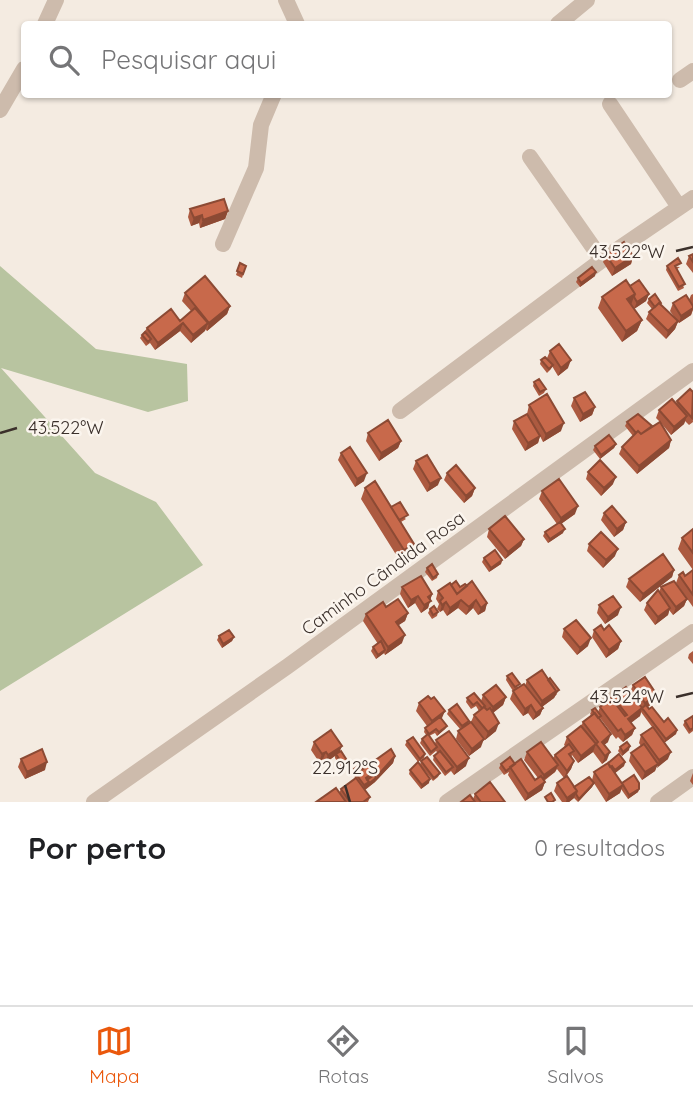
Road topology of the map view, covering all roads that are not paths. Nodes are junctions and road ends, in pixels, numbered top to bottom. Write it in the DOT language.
graph roads {
  1 [pos="56,0"];
  2 [pos="286,0"];
  3 [pos="587,0"];
  4 [pos="46,21"];
  5 [pos="296,21"];
  6 [pos="562,21"];
  7 [pos="21,74"];
  8 [pos="272,98"];
  9 [pos="610,104"];
  10 [pos="0,110"];
  11 [pos="530,157"];
  12 [pos="686,202"];
  13 [pos="223,244"];
  14 [pos="602,260"];
  15 [pos="693,371"];
  16 [pos="401,411"];
  17 [pos="693,632"];
  18 [pos="693,777"];
  19 [pos="94,802"];
  20 [pos="447,802"];
  21 [pos="658,802"];
  1 -- 4 [label="street"];
  2 -- 5 [label="street"];
  3 -- 6 [label="street"];
  7 -- 10 [label="street"];
  8 -- 13 [label="street"];
  9 -- 12 [label="street"];
  11 -- 14 [label="street"];
  12 -- 14 [label="street"];
  14 -- 16 [label="street"];
  15 -- 19 [label="street, Caminho Cândida Rosa"];
  17 -- 20 [label="street"];
  18 -- 21 [label="street"];
}
